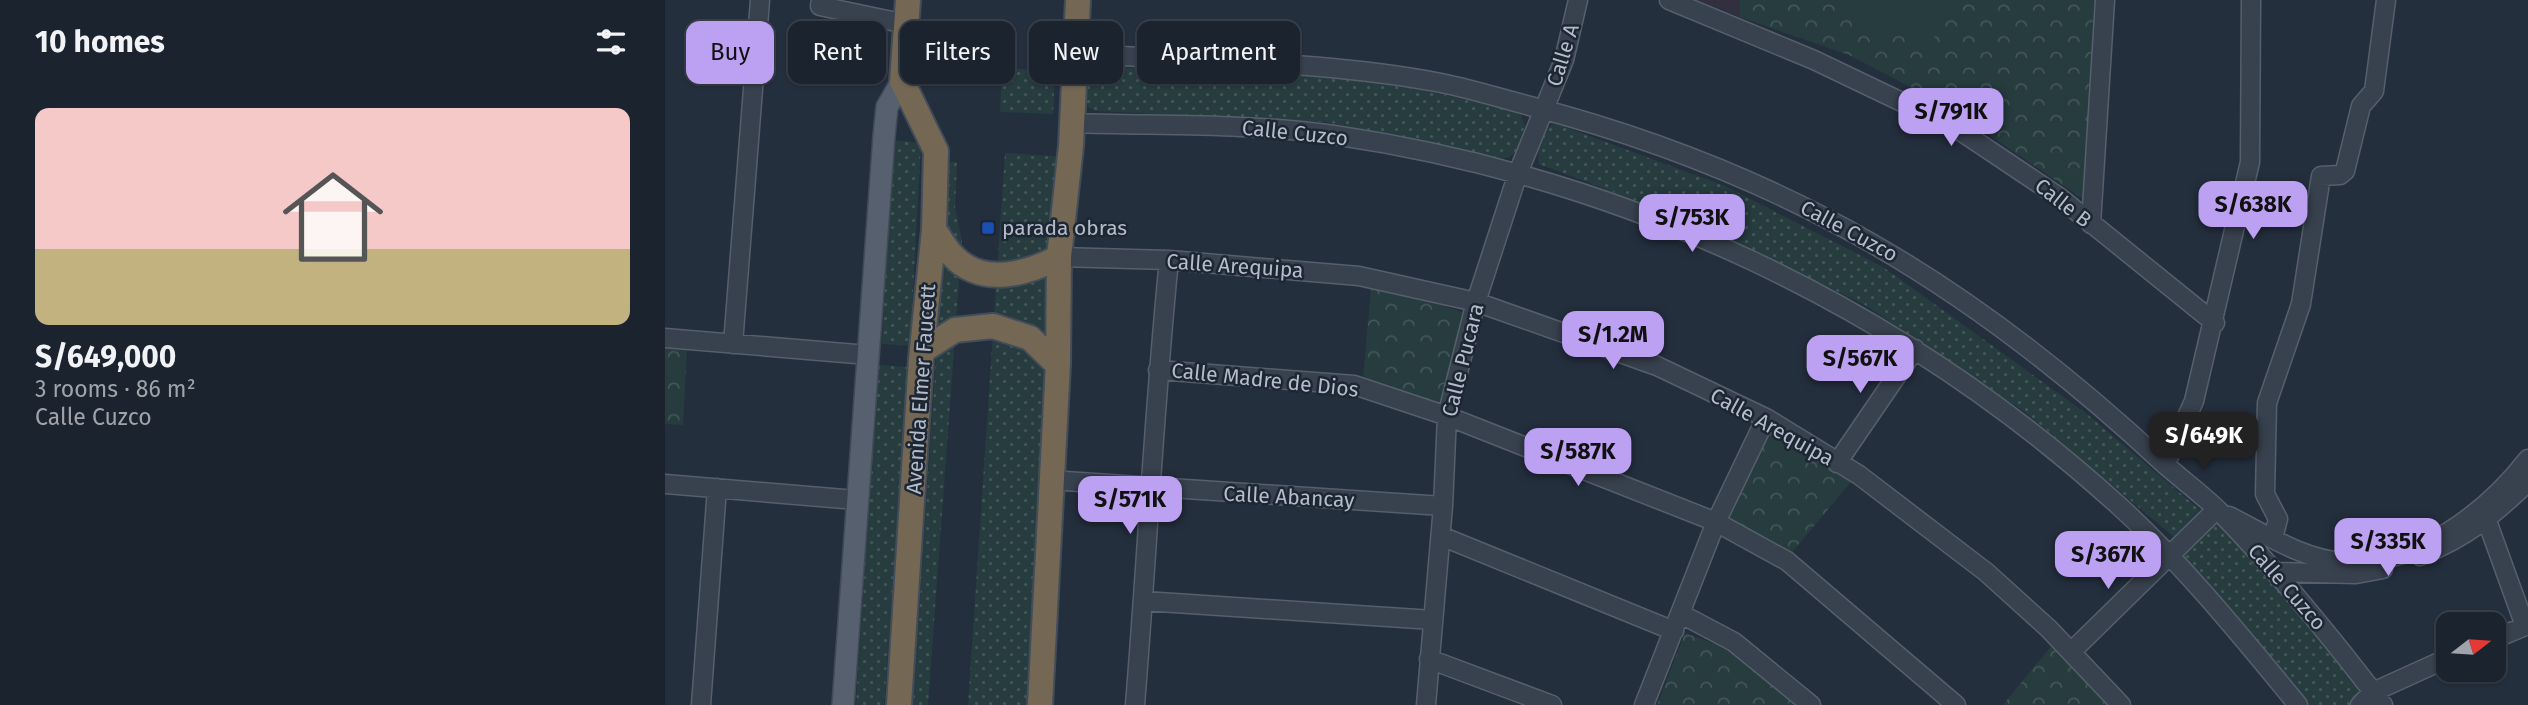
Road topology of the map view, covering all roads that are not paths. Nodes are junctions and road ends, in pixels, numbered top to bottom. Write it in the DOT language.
graph roads {
  1 [pos="760,0"];
  2 [pos="821,0"];
  3 [pos="1078,0"];
  4 [pos="1578,0"];
  5 [pos="1669,0"];
  6 [pos="2105,0"];
  7 [pos="2251,0"];
  8 [pos="2386,0"];
  9 [pos="907,12"];
  10 [pos="1077,21"];
  11 [pos="1123,56"];
  12 [pos="900,84"];
  13 [pos="903,84"];
  14 [pos="1074,84"];
  15 [pos="1546,110"];
  16 [pos="1072,123"];
  17 [pos="1518,173"];
  18 [pos="2091,224"];
  19 [pos="934,230"];
  20 [pos="1059,257"];
  21 [pos="1169,260"];
  22 [pos="1476,302"];
  23 [pos="2215,323"];
  24 [pos="665,338"];
  25 [pos="733,344"];
  26 [pos="1915,349"];
  27 [pos="922,351"];
  28 [pos="868,355"];
  29 [pos="1058,365"];
  30 [pos="1158,370"];
  31 [pos="1447,416"];
  32 [pos="1766,418"];
  33 [pos="2528,458"];
  34 [pos="1837,463"];
  35 [pos="2165,465"];
  36 [pos="1050,480"];
  37 [pos="2528,482"];
  38 [pos="665,484"];
  39 [pos="717,488"];
  40 [pos="1153,489"];
  41 [pos="856,500"];
  42 [pos="1443,506"];
  43 [pos="2217,509"];
  44 [pos="2487,521"];
  45 [pos="1716,522"];
  46 [pos="1441,536"];
  47 [pos="2273,538"];
  48 [pos="2171,557"];
  49 [pos="2275,572"];
  50 [pos="1144,601"];
  51 [pos="1433,620"];
  52 [pos="1678,622"];
  53 [pos="2526,626"];
  54 [pos="2506,634"];
  55 [pos="2071,652"];
  56 [pos="1429,659"];
  57 [pos="2436,665"];
  58 [pos="2378,699"];
  59 [pos="701,705"];
  60 [pos="843,705"];
  61 [pos="899,705"];
  62 [pos="1040,705"];
  63 [pos="1135,705"];
  64 [pos="1426,705"];
  65 [pos="1552,705"];
  66 [pos="1644,705"];
  67 [pos="1811,705"];
  68 [pos="1956,705"];
  69 [pos="2121,705"];
  70 [pos="2298,705"];
  71 [pos="2360,705"];
  1 -- 25 [label="street"];
  2 -- 9 [label="street"];
  3 -- 10 [label="highway"];
  4 -- 15 [label="street, Calle A"];
  5 -- 18 [label="street, Calle B"];
  6 -- 18 [label="street"];
  7 -- 23 [label="street"];
  8 -- 47 [label="street"];
  11 -- 15 [label="street, Calle Cuzco"];
  12 -- 28 [label="main road"];
  13 -- 19 [label="highway, Avenida Elmer Faucett"];
  14 -- 16 [label="highway"];
  15 -- 17 [label="street, Calle Pucara"];
  15 -- 35 [label="street, Calle Cuzco"];
  16 -- 17 [label="street, Calle Cuzco"];
  16 -- 20 [label="highway"];
  17 -- 22 [label="street, Calle Pucara"];
  17 -- 26 [label="street, Calle Cuzco"];
  18 -- 23 [label="street, Calle B"];
  19 -- 20 [label="highway"];
  19 -- 27 [label="highway, Avenida Elmer Faucett"];
  20 -- 21 [label="street, Calle Arequipa"];
  20 -- 29 [label="highway"];
  21 -- 22 [label="street, Calle Arequipa"];
  21 -- 30 [label="street"];
  22 -- 31 [label="street, Calle Pucara"];
  22 -- 32 [label="street, Calle Arequipa"];
  23 -- 35 [label="street"];
  24 -- 25 [label="street"];
  25 -- 28 [label="street"];
  26 -- 34 [label="street"];
  26 -- 48 [label="street, Calle Cuzco"];
  27 -- 29 [label="highway"];
  27 -- 61 [label="highway, Avenida Elmer Faucett"];
  28 -- 41 [label="main road"];
  29 -- 36 [label="highway"];
  30 -- 31 [label="street, Calle Madre de Dios"];
  30 -- 40 [label="street"];
  31 -- 42 [label="street, Calle Pucara"];
  31 -- 45 [label="street, Calle Madre de Dios"];
  32 -- 34 [label="street, Calle Arequipa"];
  32 -- 45 [label="street"];
  33 -- 47 [label="street"];
  34 -- 55 [label="street, Calle Arequipa"];
  35 -- 43 [label="street, Calle Cuzco"];
  36 -- 40 [label="street, Calle Abancay"];
  36 -- 62 [label="highway"];
  37 -- 44 [label="street"];
  38 -- 39 [label="street"];
  39 -- 41 [label="street"];
  39 -- 59 [label="street"];
  40 -- 42 [label="street, Calle Abancay"];
  40 -- 50 [label="street"];
  41 -- 60 [label="main road"];
  42 -- 46 [label="street, Calle Pucara"];
  43 -- 47 [label="street"];
  43 -- 48 [label="street"];
  43 -- 49 [label="street, Calle Cuzco"];
  44 -- 49 [label="street"];
  44 -- 53 [label="street"];
  45 -- 52 [label="street"];
  45 -- 68 [label="street, Calle Madre de Dios"];
  46 -- 51 [label="street, Calle Pucara"];
  46 -- 52 [label="street"];
  48 -- 55 [label="street"];
  48 -- 70 [label="street, Calle Cuzco"];
  49 -- 58 [label="street, Calle Cuzco"];
  50 -- 51 [label="street"];
  50 -- 63 [label="street"];
  51 -- 56 [label="street, Calle Pucara"];
  52 -- 66 [label="street"];
  52 -- 67 [label="street"];
  53 -- 54 [label="street"];
  55 -- 69 [label="street, Calle Arequipa"];
  56 -- 64 [label="street, Calle Pucara"];
  56 -- 65 [label="street"];
  57 -- 58 [label="street"];
  58 -- 71 [label="street"];
}
